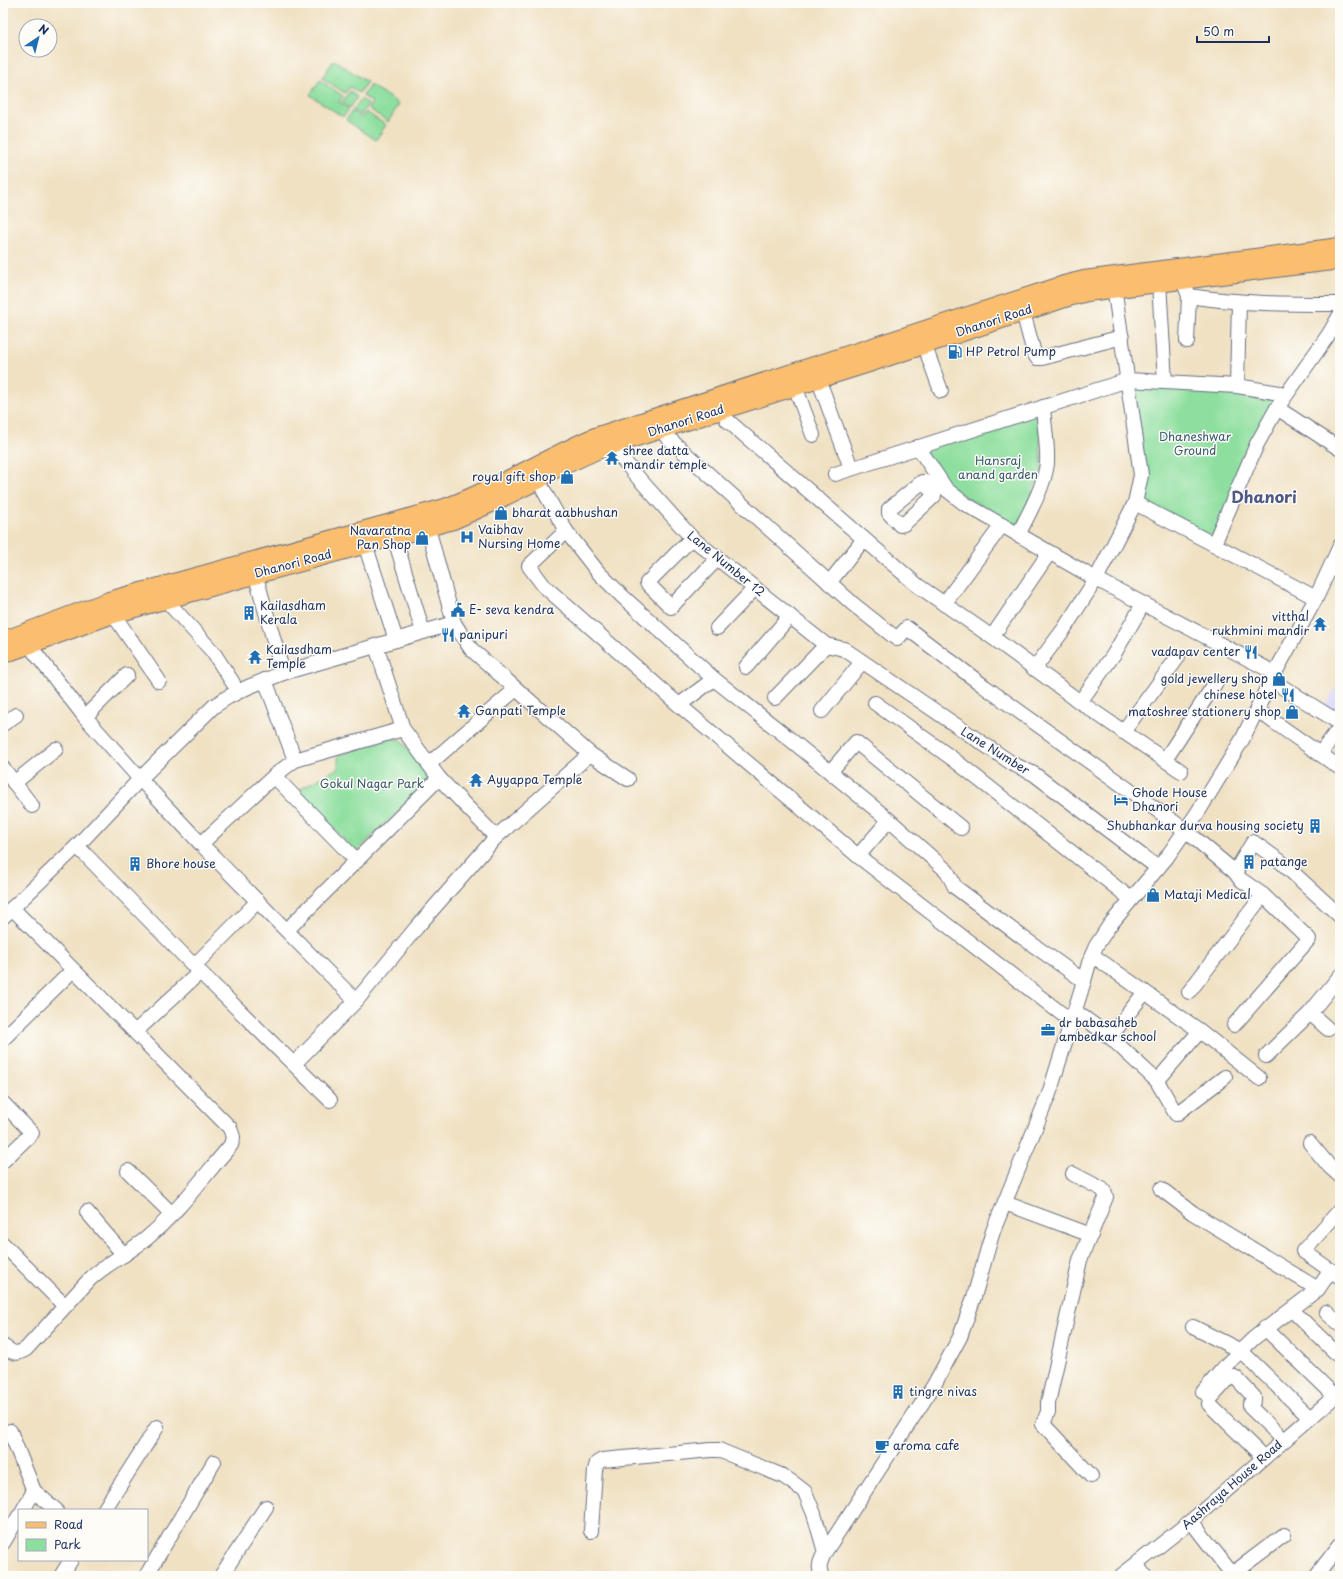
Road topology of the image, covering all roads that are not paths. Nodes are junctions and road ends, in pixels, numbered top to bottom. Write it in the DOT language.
graph roads {
  1 [pos="1340,247"];
  2 [pos="1309,257"];
  3 [pos="1340,260"];
  4 [pos="1113,282"];
  5 [pos="1159,283"];
  6 [pos="1186,288"];
  7 [pos="1239,302"];
  8 [pos="1340,304"];
  9 [pos="1022,312"];
  10 [pos="1340,315"];
  11 [pos="1122,337"];
  12 [pos="1187,341"];
  13 [pos="924,344"];
  14 [pos="835,366"];
  15 [pos="818,378"];
  16 [pos="1128,380"];
  17 [pos="1165,382"];
  18 [pos="795,386"];
  19 [pos="1237,386"];
  20 [pos="941,391"];
  21 [pos="1286,394"];
  22 [pos="720,403"];
  23 [pos="1043,407"];
  24 [pos="1277,408"];
  25 [pos="660,423"];
  26 [pos="813,435"];
  27 [pos="611,439"];
  28 [pos="918,446"];
  29 [pos="1340,449"];
  30 [pos="851,468"];
  31 [pos="835,474"];
  32 [pos="534,475"];
  33 [pos="1135,503"];
  34 [pos="426,521"];
  35 [pos="1002,525"];
  36 [pos="566,531"];
  37 [pos="1018,535"];
  38 [pos="394,536"];
  39 [pos="692,538"];
  40 [pos="864,539"];
  41 [pos="366,544"];
  42 [pos="1214,544"];
  43 [pos="1340,546"];
  44 [pos="1049,553"];
  45 [pos="718,558"];
  46 [pos="254,568"];
  47 [pos="1096,579"];
  48 [pos="829,583"];
  49 [pos="755,588"];
  50 [pos="1316,598"];
  51 [pos="165,599"];
  52 [pos="944,604"];
  53 [pos="1143,604"];
  54 [pos="113,614"];
  55 [pos="790,616"];
  56 [pos="454,623"];
  57 [pos="717,628"];
  58 [pos="424,632"];
  59 [pos="992,637"];
  60 [pos="396,640"];
  61 [pos="3,641"];
  62 [pos="29,645"];
  63 [pos="826,645"];
  64 [pos="376,646"];
  65 [pos="3,654"];
  66 [pos="1178,657"];
  67 [pos="862,662"];
  68 [pos="746,667"];
  69 [pos="1034,669"];
  70 [pos="282,673"];
  71 [pos="127,675"];
  72 [pos="1273,677"];
  73 [pos="714,679"];
  74 [pos="265,680"];
  75 [pos="159,681"];
  76 [pos="1216,682"];
  77 [pos="233,683"];
  78 [pos="516,689"];
  79 [pos="775,698"];
  80 [pos="1080,702"];
  81 [pos="875,703"];
  82 [pos="679,705"];
  83 [pos="1257,710"];
  84 [pos="822,711"];
  85 [pos="16,715"];
  86 [pos="85,717"];
  87 [pos="1340,723"];
  88 [pos="3,724"];
  89 [pos="1340,727"];
  90 [pos="403,729"];
  91 [pos="1123,732"];
  92 [pos="56,749"];
  93 [pos="590,754"];
  94 [pos="1320,754"];
  95 [pos="295,760"];
  96 [pos="1165,760"];
  97 [pos="429,764"];
  98 [pos="3,768"];
  99 [pos="1340,768"];
  100 [pos="1181,771"];
  101 [pos="830,772"];
  102 [pos="274,776"];
  103 [pos="140,778"];
  104 [pos="439,778"];
  105 [pos="628,779"];
  106 [pos="14,783"];
  107 [pos="32,806"];
  108 [pos="889,820"];
  109 [pos="961,828"];
  110 [pos="1185,830"];
  111 [pos="496,837"];
  112 [pos="201,844"];
  113 [pos="77,846"];
  114 [pos="858,856"];
  115 [pos="357,861"];
  116 [pos="1158,868"];
  117 [pos="1235,872"];
  118 [pos="1263,895"];
  119 [pos="1132,899"];
  120 [pos="258,901"];
  121 [pos="7,912"];
  122 [pos="1340,916"];
  123 [pos="286,930"];
  124 [pos="1092,955"];
  125 [pos="197,969"];
  126 [pos="73,970"];
  127 [pos="1340,977"];
  128 [pos="1084,981"];
  129 [pos="1145,992"];
  130 [pos="1189,992"];
  131 [pos="356,1001"];
  132 [pos="1310,1013"];
  133 [pos="1073,1016"];
  134 [pos="1234,1025"];
  135 [pos="1328,1029"];
  136 [pos="1200,1030"];
  137 [pos="134,1032"];
  138 [pos="1110,1036"];
  139 [pos="3,1039"];
  140 [pos="1266,1056"];
  141 [pos="294,1064"];
  142 [pos="1225,1077"];
  143 [pos="1259,1078"];
  144 [pos="1157,1082"];
  145 [pos="330,1100"];
  146 [pos="3,1103"];
  147 [pos="1310,1142"];
  148 [pos="3,1161"];
  149 [pos="128,1171"];
  150 [pos="1073,1174"];
  151 [pos="1340,1176"];
  152 [pos="1161,1189"];
  153 [pos="1004,1203"];
  154 [pos="87,1212"];
  155 [pos="172,1214"];
  156 [pos="1338,1215"];
  157 [pos="1091,1235"];
  158 [pos="3,1244"];
  159 [pos="124,1255"];
  160 [pos="1335,1274"];
  161 [pos="1318,1289"];
  162 [pos="64,1305"];
  163 [pos="1292,1310"];
  164 [pos="1326,1312"];
  165 [pos="1340,1324"];
  166 [pos="1193,1327"];
  167 [pos="1265,1328"];
  168 [pos="3,1346"];
  169 [pos="1241,1351"];
  170 [pos="1340,1357"];
  171 [pos="1203,1392"];
  172 [pos="1338,1394"];
  173 [pos="1310,1418"];
  174 [pos="156,1427"];
  175 [pos="10,1431"];
  176 [pos="1284,1440"];
  177 [pos="1264,1458"];
  178 [pos="214,1462"];
  179 [pos="1091,1476"];
  180 [pos="34,1491"];
  181 [pos="266,1507"];
  182 [pos="24,1509"];
  183 [pos="55,1509"];
  184 [pos="105,1509"];
  185 [pos="18,1518"];
  186 [pos="1191,1521"];
  187 [pos="591,1531"];
  188 [pos="1284,1535"];
  189 [pos="3,1543"];
  190 [pos="1340,1545"];
  191 [pos="825,1552"];
  192 [pos="70,1561"];
  193 [pos="1136,1565"];
  194 [pos="819,1575"];
  195 [pos="1232,1575"];
  196 [pos="61,1576"];
  197 [pos="146,1576"];
  198 [pos="221,1576"];
  199 [pos="1121,1576"];
  200 [pos="1145,1576"];
  201 [pos="1316,1576"];
  1 -- 2 [label="main road, Dhanori Road"];
  2 -- 3 [label="main road, Dhanori Road"];
  2 -- 4 [label="main road, Dhanori Road"];
  2 -- 6 [label="main road, Dhanori Road"];
  4 -- 5 [label="main road, Dhanori Road"];
  4 -- 9 [label="main road, Dhanori Road"];
  4 -- 11 [label="street"];
  4 -- 14 [label="main road, Dhanori Road"];
  5 -- 6 [label="main road, Dhanori Road"];
  5 -- 17 [label="street"];
  6 -- 7 [label="street"];
  6 -- 12 [label="street"];
  7 -- 8 [label="street"];
  7 -- 19 [label="street"];
  9 -- 11 [label="street"];
  9 -- 13 [label="main road, Dhanori Road"];
  10 -- 21 [label="street"];
  11 -- 16 [label="street"];
  13 -- 14 [label="main road, Dhanori Road"];
  13 -- 20 [label="street"];
  14 -- 15 [label="main road, Dhanori Road"];
  14 -- 22 [label="main road, Dhanori Road"];
  15 -- 18 [label="main road, Dhanori Road"];
  15 -- 30 [label="street"];
  16 -- 17 [label="street"];
  16 -- 23 [label="street"];
  16 -- 33 [label="street"];
  17 -- 19 [label="street"];
  18 -- 22 [label="main road, Dhanori Road"];
  18 -- 26 [label="street"];
  19 -- 21 [label="street"];
  21 -- 24 [label="street"];
  22 -- 25 [label="main road, Dhanori Road"];
  22 -- 40 [label="street"];
  23 -- 28 [label="street"];
  23 -- 37 [label="street"];
  24 -- 29 [label="street"];
  24 -- 42 [label="street"];
  25 -- 27 [label="main road, Dhanori Road"];
  25 -- 48 [label="street"];
  27 -- 32 [label="main road, Dhanori Road"];
  27 -- 39 [label="street, Lane Number 12"];
  28 -- 30 [label="street"];
  28 -- 35 [label="street"];
  30 -- 31 [label="street"];
  32 -- 34 [label="main road, Dhanori Road"];
  32 -- 36 [label="street"];
  33 -- 42 [label="street"];
  33 -- 47 [label="street"];
  34 -- 38 [label="main road, Dhanori Road"];
  34 -- 46 [label="main road, Dhanori Road"];
  34 -- 56 [label="street"];
  35 -- 37 [label="street"];
  35 -- 52 [label="street"];
  36 -- 73 [label="street"];
  36 -- 82 [label="street"];
  37 -- 44 [label="street"];
  38 -- 41 [label="main road, Dhanori Road"];
  38 -- 58 [label="street"];
  39 -- 45 [label="street, Lane Number 12"];
  39 -- 45 [label="street"];
  40 -- 48 [label="street"];
  40 -- 52 [label="street"];
  41 -- 46 [label="main road, Dhanori Road"];
  41 -- 60 [label="street"];
  42 -- 50 [label="street"];
  43 -- 50 [label="street"];
  44 -- 47 [label="street"];
  44 -- 59 [label="street"];
  45 -- 49 [label="street, Lane Number 12"];
  46 -- 51 [label="main road, Dhanori Road"];
  46 -- 61 [label="main road, Dhanori Road"];
  46 -- 70 [label="street"];
  47 -- 53 [label="street"];
  47 -- 69 [label="street"];
  48 -- 110 [label="street"];
  49 -- 55 [label="street, Lane Number 12"];
  49 -- 57 [label="street"];
  50 -- 72 [label="street"];
  51 -- 54 [label="main road, Dhanori Road"];
  51 -- 77 [label="street"];
  52 -- 59 [label="street"];
  53 -- 72 [label="street"];
  53 -- 80 [label="street"];
  54 -- 62 [label="main road, Dhanori Road"];
  54 -- 75 [label="street"];
  55 -- 63 [label="street, Lane Number 12"];
  55 -- 68 [label="street"];
  56 -- 58 [label="street"];
  56 -- 78 [label="street"];
  58 -- 60 [label="street"];
  59 -- 69 [label="street"];
  60 -- 64 [label="street"];
  62 -- 65 [label="main road, Dhanori Road"];
  62 -- 86 [label="street"];
  63 -- 67 [label="street, Lane Number"];
  63 -- 79 [label="street"];
  64 -- 70 [label="street"];
  64 -- 90 [label="street"];
  66 -- 91 [label="street"];
  67 -- 84 [label="street"];
  67 -- 116 [label="street, Lane Number"];
  69 -- 80 [label="street"];
  70 -- 74 [label="street"];
  71 -- 86 [label="street"];
  72 -- 83 [label="street"];
  72 -- 87 [label="street"];
  73 -- 82 [label="street"];
  73 -- 101 [label="street"];
  74 -- 95 [label="street"];
  74 -- 103 [label="street"];
  76 -- 96 [label="street"];
  78 -- 93 [label="street"];
  78 -- 97 [label="street"];
  80 -- 91 [label="street"];
  81 -- 119 [label="street"];
  82 -- 114 [label="street"];
  83 -- 94 [label="street"];
  83 -- 110 [label="street"];
  85 -- 88 [label="street"];
  86 -- 103 [label="street"];
  89 -- 94 [label="street"];
  90 -- 95 [label="street"];
  90 -- 97 [label="street"];
  91 -- 96 [label="street"];
  92 -- 106 [label="street"];
  93 -- 105 [label="street"];
  93 -- 111 [label="street"];
  94 -- 99 [label="street"];
  95 -- 102 [label="street"];
  96 -- 100 [label="street"];
  97 -- 104 [label="street"];
  98 -- 106 [label="street"];
  101 -- 108 [label="street"];
  101 -- 109 [label="street"];
  102 -- 112 [label="street"];
  102 -- 115 [label="street"];
  103 -- 112 [label="street"];
  103 -- 113 [label="street"];
  104 -- 111 [label="street"];
  104 -- 115 [label="street"];
  106 -- 107 [label="street"];
  108 -- 114 [label="street"];
  108 -- 128 [label="street"];
  110 -- 116 [label="street"];
  110 -- 117 [label="street"];
  111 -- 131 [label="street"];
  112 -- 120 [label="street"];
  113 -- 121 [label="street"];
  113 -- 125 [label="street"];
  114 -- 133 [label="street"];
  115 -- 123 [label="street"];
  116 -- 119 [label="street"];
  117 -- 118 [label="street"];
  117 -- 122 [label="street"];
  118 -- 130 [label="street"];
  118 -- 134 [label="street"];
  119 -- 124 [label="street"];
  120 -- 123 [label="street"];
  120 -- 125 [label="street"];
  121 -- 126 [label="street"];
  123 -- 131 [label="street"];
  124 -- 128 [label="street"];
  124 -- 129 [label="street"];
  125 -- 137 [label="street"];
  125 -- 141 [label="street"];
  126 -- 137 [label="street"];
  126 -- 139 [label="street"];
  127 -- 132 [label="street"];
  128 -- 133 [label="street"];
  129 -- 136 [label="street"];
  129 -- 138 [label="street"];
  131 -- 141 [label="street"];
  132 -- 135 [label="street"];
  132 -- 140 [label="street"];
  133 -- 138 [label="street"];
  133 -- 153 [label="street"];
  136 -- 143 [label="street"];
  136 -- 144 [label="street"];
  137 -- 155 [label="street"];
  138 -- 144 [label="street"];
  141 -- 145 [label="street"];
  142 -- 144 [label="street"];
  146 -- 148 [label="street"];
  147 -- 151 [label="street"];
  149 -- 155 [label="street"];
  150 -- 157 [label="street"];
  152 -- 161 [label="street"];
  153 -- 157 [label="street"];
  153 -- 191 [label="street"];
  154 -- 159 [label="street"];
  155 -- 159 [label="street"];
  156 -- 160 [label="street"];
  157 -- 179 [label="street"];
  158 -- 162 [label="street"];
  159 -- 162 [label="street"];
  160 -- 161 [label="street"];
  161 -- 163 [label="street"];
  162 -- 168 [label="street"];
  163 -- 167 [label="street"];
  163 -- 170 [label="street"];
  164 -- 165 [label="street"];
  166 -- 169 [label="street"];
  167 -- 169 [label="street"];
  167 -- 172 [label="street"];
  169 -- 171 [label="street"];
  169 -- 173 [label="street"];
  172 -- 173 [label="street, Aashraya House Road"];
  173 -- 176 [label="street, Aashraya House Road"];
  174 -- 184 [label="street"];
  175 -- 180 [label="street"];
  176 -- 177 [label="street, Aashraya House Road"];
  176 -- 177 [label="street"];
  177 -- 186 [label="street, Aashraya House Road"];
  178 -- 197 [label="street"];
  180 -- 182 [label="street"];
  180 -- 183 [label="street"];
  181 -- 198 [label="street"];
  185 -- 189 [label="street"];
  186 -- 193 [label="street, Aashraya House Road"];
  186 -- 195 [label="street"];
  187 -- 191 [label="street"];
  188 -- 195 [label="street"];
  190 -- 201 [label="street"];
  191 -- 194 [label="street"];
  192 -- 196 [label="street"];
  193 -- 199 [label="street, Aashraya House Road"];
  193 -- 200 [label="street"];
}
